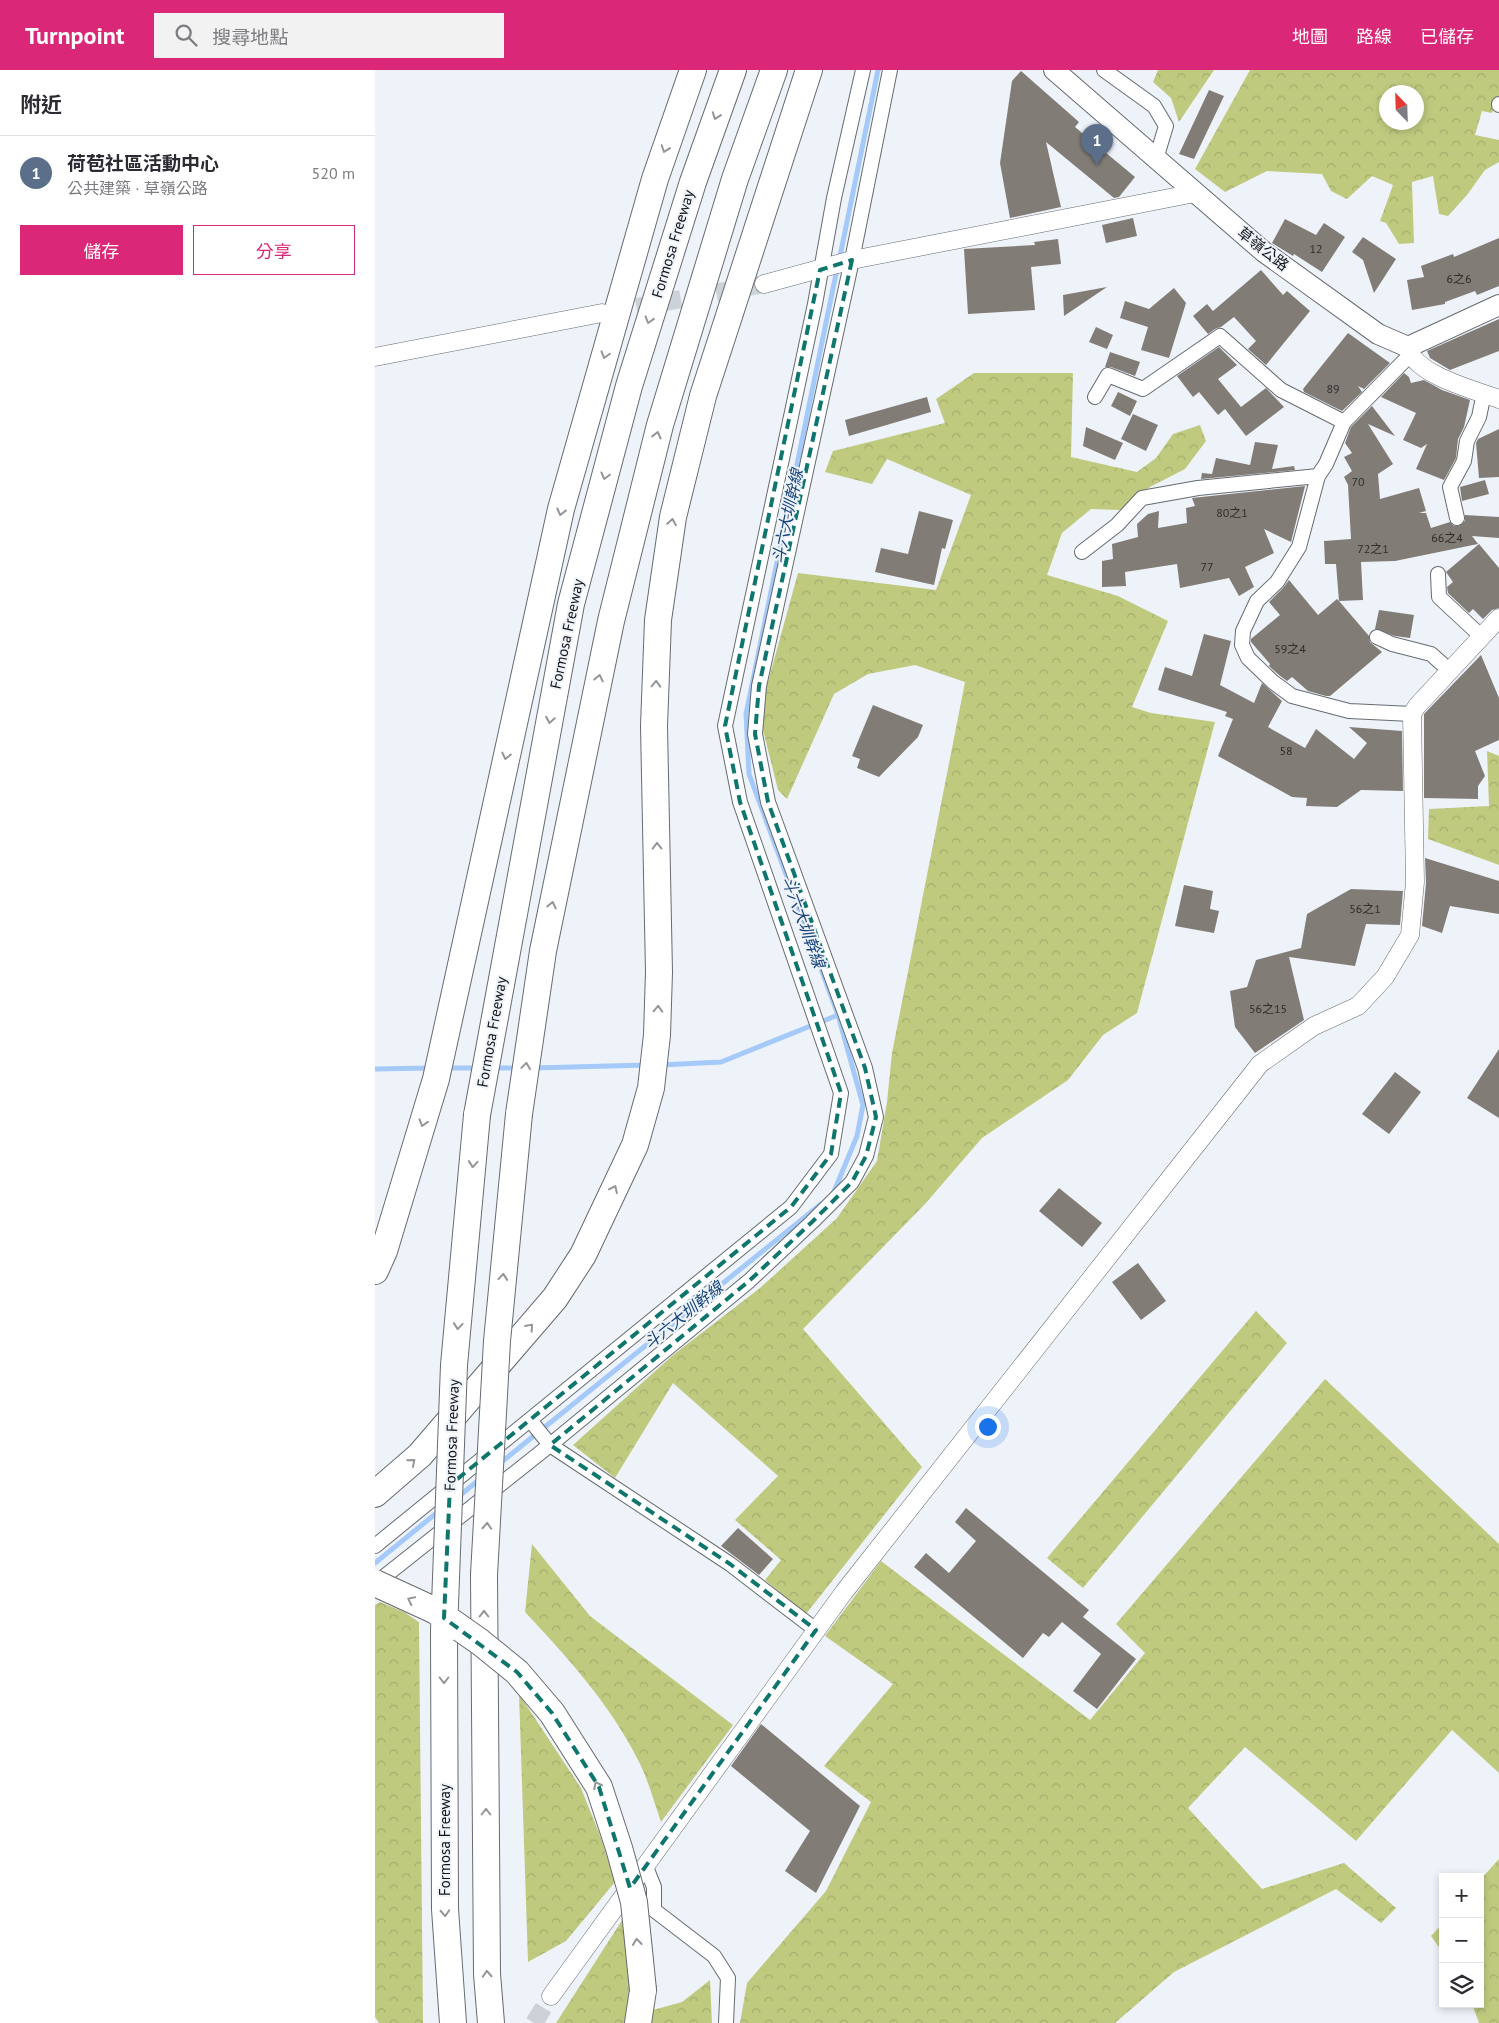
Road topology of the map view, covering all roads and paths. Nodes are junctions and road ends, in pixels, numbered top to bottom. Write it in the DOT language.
graph roads {
  1 [pos="693,70"];
  2 [pos="733,70"];
  3 [pos="774,70"];
  4 [pos="809,70"];
  5 [pos="863,70"];
  6 [pos="889,70"];
  7 [pos="1054,70"];
  8 [pos="1104,70"];
  9 [pos="1156,159"];
  10 [pos="1195,193"];
  11 [pos="852,260"];
  12 [pos="820,270"];
  13 [pos="765,284"];
  14 [pos="1499,305"];
  15 [pos="602,313"];
  16 [pos="1409,351"];
  17 [pos="375,357"];
  18 [pos="1492,396"];
  19 [pos="1095,397"];
  20 [pos="1344,422"];
  21 [pos="1318,476"];
  22 [pos="1457,518"];
  23 [pos="1082,552"];
  24 [pos="1439,574"];
  25 [pos="1499,618"];
  26 [pos="1377,637"];
  27 [pos="1482,637"];
  28 [pos="1450,671"];
  29 [pos="1412,714"];
  30 [pos="375,1271"];
  31 [pos="530,1420"];
  32 [pos="550,1446"];
  33 [pos="375,1494"];
  34 [pos="375,1546"];
  35 [pos="375,1583"];
  36 [pos="817,1630"];
  37 [pos="645,1867"];
  38 [pos="551,1996"];
  39 [pos="453,2023"];
  40 [pos="491,2023"];
  41 [pos="638,2023"];
  42 [pos="727,2023"];
  1 -- 30 [label="highway, one-way"];
  2 -- 39 [label="highway, Formosa Freeway, one-way, bridge"];
  40 -- 3 [label="highway, one-way, bridge"];
  33 -- 4 [label="highway, one-way"];
  5 -- 12 [label="street"];
  6 -- 11 [label="street"];
  7 -- 9 [label="main road, 草嶺公路"];
  8 -- 9 [label="street"];
  9 -- 10 [label="main road, 草嶺公路"];
  10 -- 11 [label="street"];
  10 -- 16 [label="main road, 草嶺公路"];
  11 -- 12 [label="street"];
  11 -- 32 [label="street"];
  12 -- 13 [label="street"];
  12 -- 31 [label="street"];
  14 -- 16 [label="main road"];
  15 -- 17 [label="street"];
  16 -- 18 [label="street"];
  16 -- 20 [label="street"];
  18 -- 22 [label="street"];
  19 -- 20 [label="street"];
  20 -- 21 [label="street"];
  21 -- 23 [label="street"];
  21 -- 29 [label="street"];
  24 -- 27 [label="street"];
  25 -- 27 [label="street"];
  26 -- 28 [label="street"];
  27 -- 28 [label="street"];
  28 -- 29 [label="street"];
  29 -- 36 [label="street"];
  31 -- 32 [label="street"];
  31 -- 34 [label="street"];
  32 -- 35 [label="street"];
  32 -- 36 [label="street"];
  41 -- 35 [label="highway, one-way, bridge"];
  36 -- 37 [label="street"];
  37 -- 38 [label="street"];
  37 -- 42 [label="street"];
}
